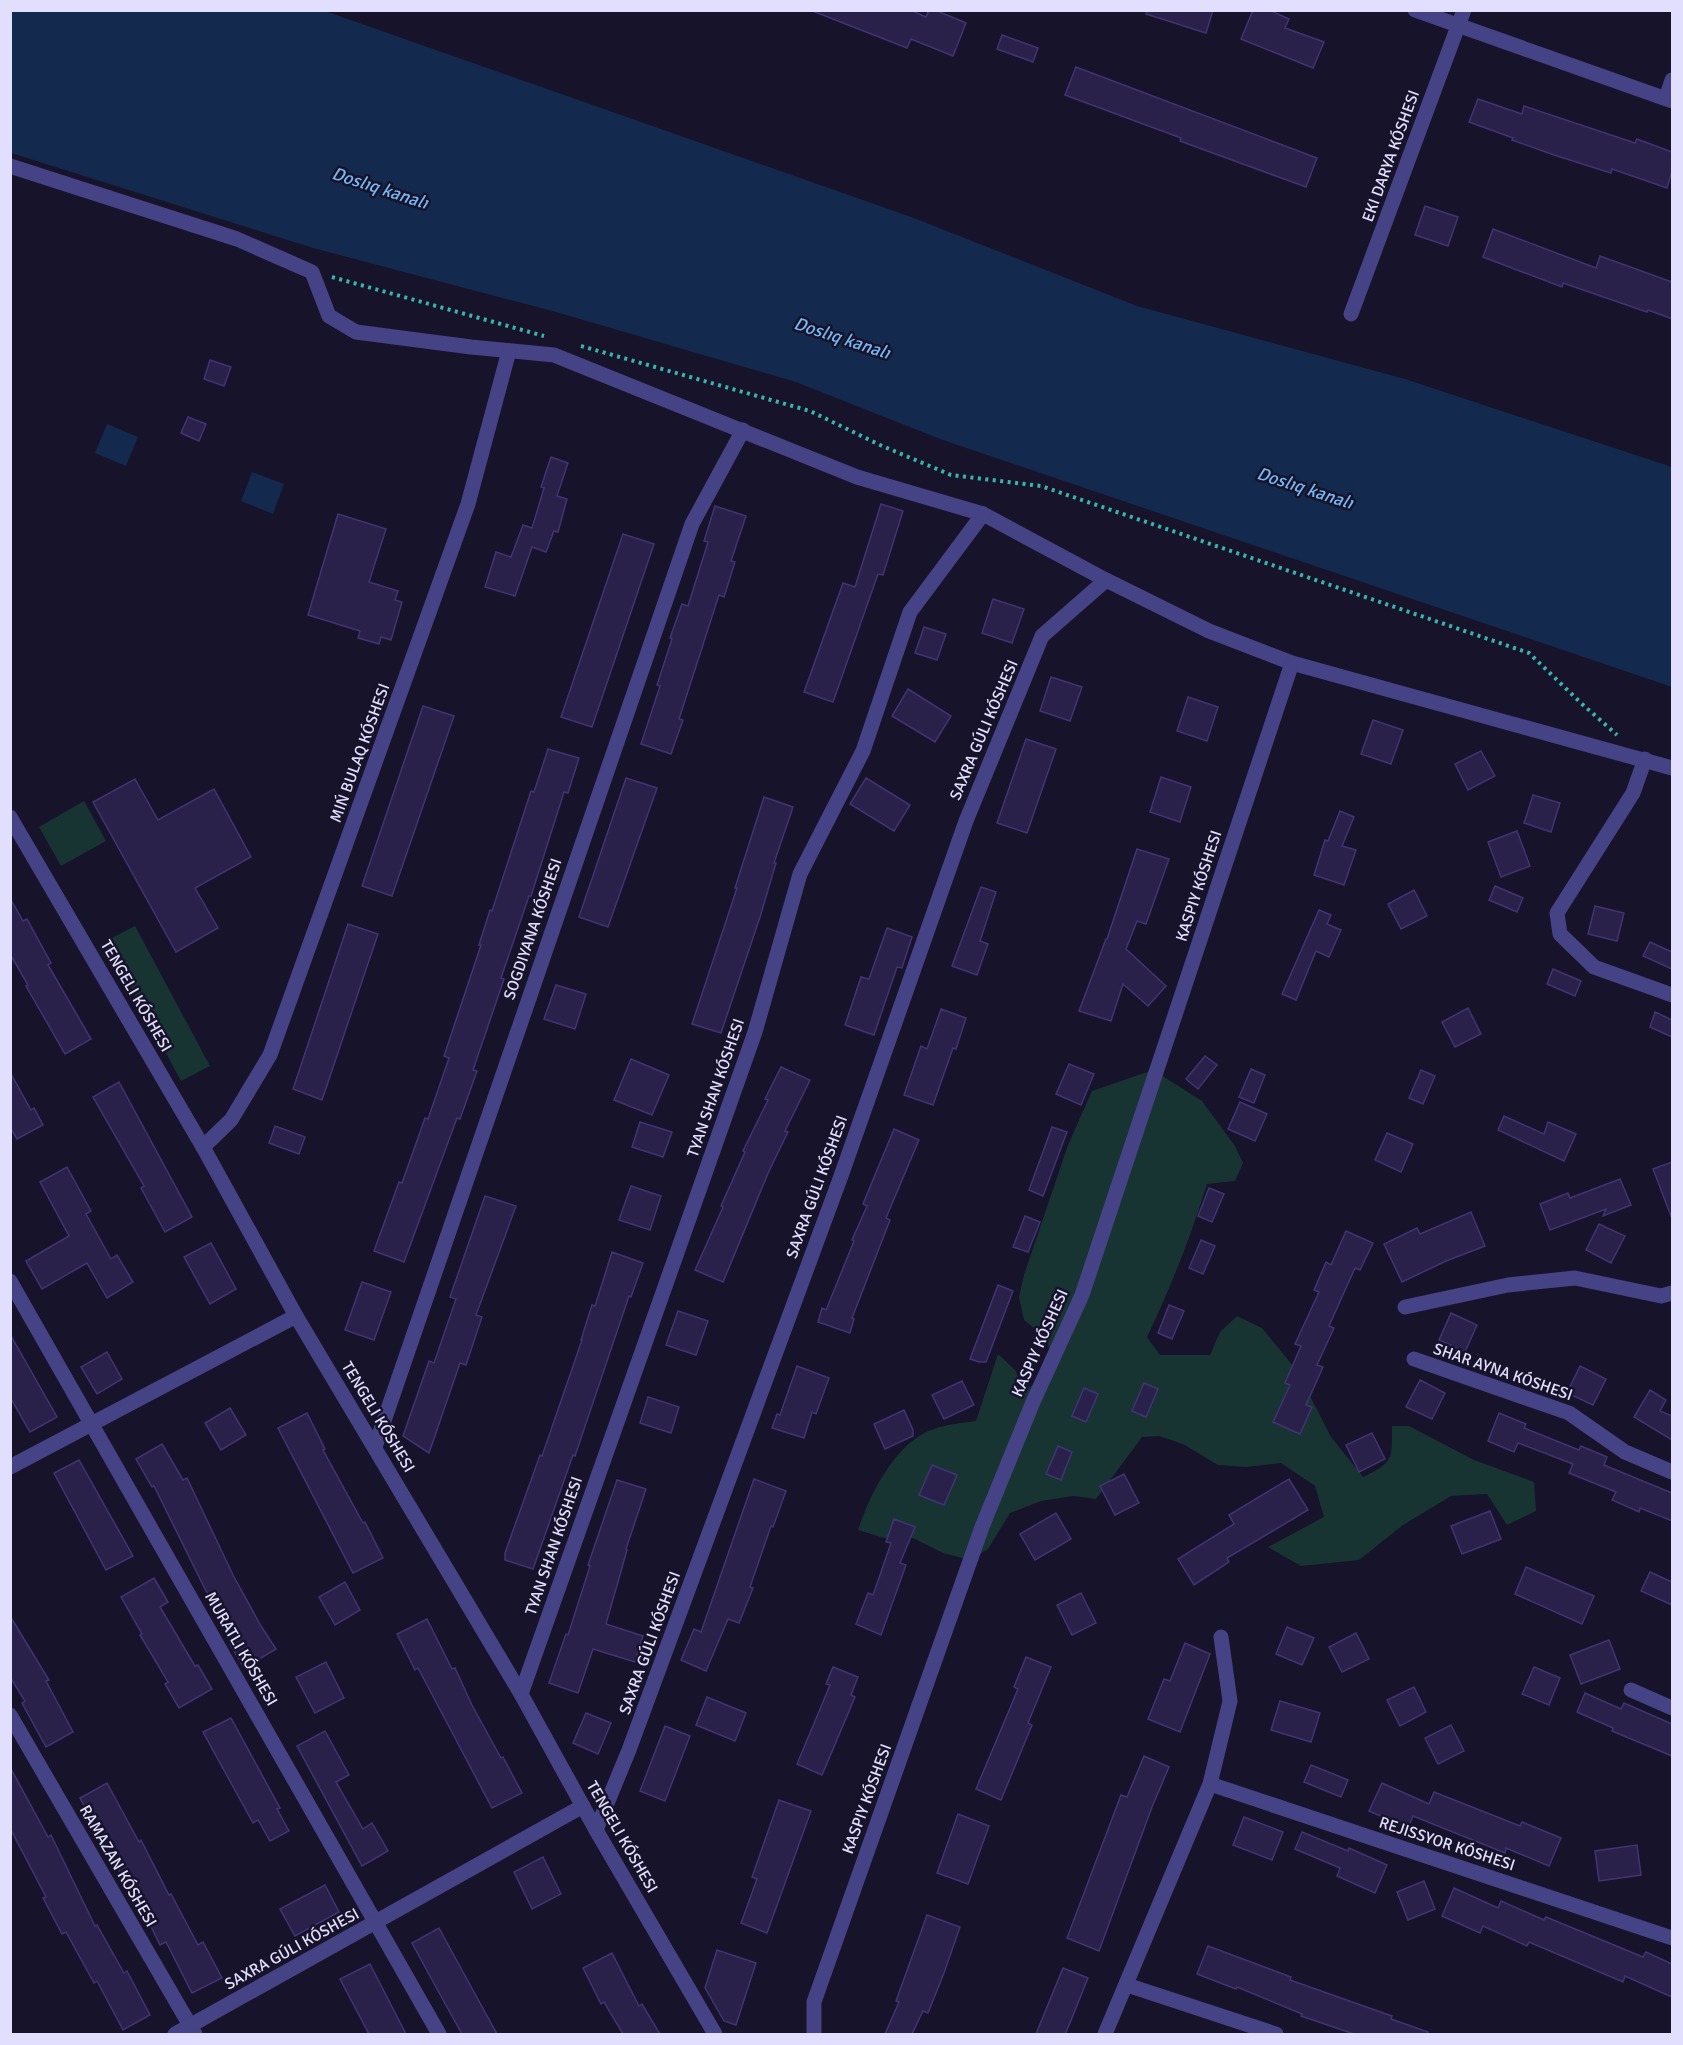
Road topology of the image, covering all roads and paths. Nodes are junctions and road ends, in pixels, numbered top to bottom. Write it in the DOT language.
graph roads {
  1 [pos="1415,10"];
  2 [pos="1464,10"];
  3 [pos="1458,26"];
  4 [pos="1672,80"];
  5 [pos="1669,100"];
  6 [pos="10,166"];
  7 [pos="312,272"];
  8 [pos="1351,314"];
  9 [pos="549,337"];
  10 [pos="571,343"];
  11 [pos="509,351"];
  12 [pos="742,430"];
  13 [pos="983,514"];
  14 [pos="1106,580"];
  15 [pos="1292,663"];
  16 [pos="1621,738"];
  17 [pos="1645,759"];
  18 [pos="1672,768"];
  19 [pos="10,817"];
  20 [pos="1672,995"];
  21 [pos="203,1147"];
  22 [pos="10,1281"];
  23 [pos="1672,1293"];
  24 [pos="1404,1307"];
  25 [pos="296,1316"];
  26 [pos="1414,1359"];
  27 [pos="92,1423"];
  28 [pos="375,1447"];
  29 [pos="10,1467"];
  30 [pos="1672,1472"];
  31 [pos="1221,1637"];
  32 [pos="1631,1690"];
  33 [pos="521,1694"];
  34 [pos="1672,1708"];
  35 [pos="10,1715"];
  36 [pos="1210,1784"];
  37 [pos="583,1806"];
  38 [pos="596,1830"];
  39 [pos="376,1923"];
  40 [pos="1672,1938"];
  41 [pos="1127,1985"];
  42 [pos="193,2030"];
  43 [pos="176,2034"];
  44 [pos="439,2034"];
  45 [pos="715,2034"];
  46 [pos="814,2034"];
  47 [pos="1105,2034"];
  48 [pos="1276,2034"];
  1 -- 3 [label="street"];
  2 -- 3 [label="street, EKI DARYA KÓSHESI"];
  3 -- 5 [label="street"];
  3 -- 8 [label="street, EKI DARYA KÓSHESI"];
  4 -- 5 [label="street"];
  6 -- 7 [label="street"];
  7 -- 9 [label="path"];
  7 -- 11 [label="street"];
  10 -- 16 [label="path"];
  11 -- 12 [label="street"];
  11 -- 21 [label="street"];
  12 -- 13 [label="street"];
  12 -- 28 [label="street, SOGDIYANA KÓSHESI"];
  13 -- 14 [label="street"];
  13 -- 33 [label="street, TYAN SHAN KÓSHESI"];
  14 -- 15 [label="street"];
  14 -- 38 [label="street, SAXRA GÚLI KÓSHESI"];
  15 -- 17 [label="street"];
  15 -- 46 [label="street, KASPIY KÓSHESI"];
  17 -- 18 [label="street"];
  17 -- 20 [label="street"];
  19 -- 21 [label="street, TENGELI KÓSHESI"];
  21 -- 25 [label="street, TENGELI KÓSHESI"];
  22 -- 27 [label="street"];
  23 -- 24 [label="street"];
  25 -- 27 [label="street"];
  25 -- 28 [label="street, TENGELI KÓSHESI"];
  26 -- 30 [label="street, SHAR AYNA KÓSHESI"];
  27 -- 29 [label="street"];
  27 -- 39 [label="street"];
  28 -- 33 [label="street, TENGELI KÓSHESI"];
  31 -- 36 [label="street"];
  32 -- 34 [label="street"];
  33 -- 37 [label="street, TENGELI KÓSHESI"];
  35 -- 42 [label="street, RAMAZAN KÓSHESI"];
  36 -- 40 [label="street, REJISSYOR KÓSHESI"];
  36 -- 41 [label="street"];
  37 -- 38 [label="street, TENGELI KÓSHESI"];
  37 -- 39 [label="street, SAXRA GÚLI KÓSHESI"];
  38 -- 45 [label="street, TENGELI KÓSHESI"];
  39 -- 42 [label="street, SAXRA GÚLI KÓSHESI"];
  39 -- 44 [label="street"];
  41 -- 47 [label="street"];
  41 -- 48 [label="street"];
  42 -- 43 [label="street, SAXRA GÚLI KÓSHESI"];
}
